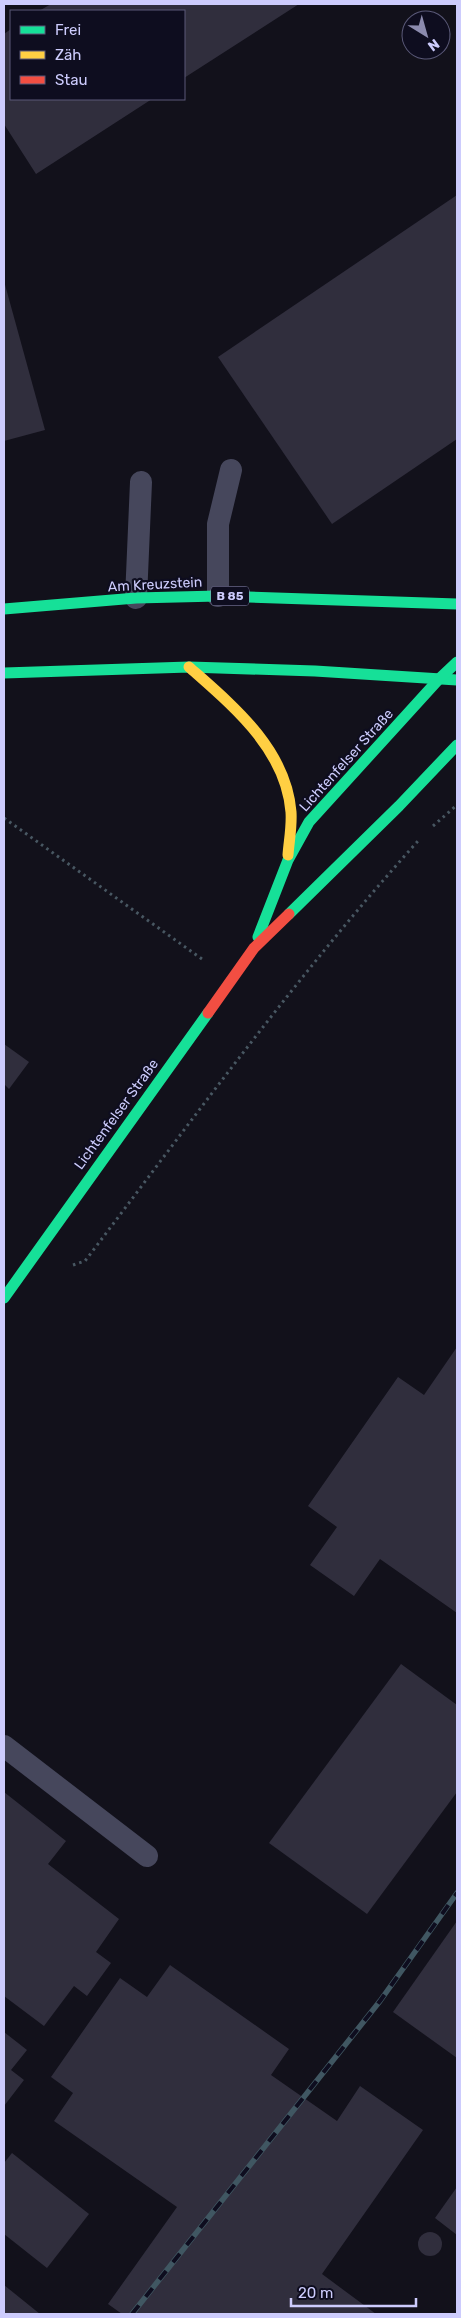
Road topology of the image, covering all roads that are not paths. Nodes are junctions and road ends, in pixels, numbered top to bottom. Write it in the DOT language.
graph roads {
  1 [pos="231,470"];
  2 [pos="141,482"];
  3 [pos="218,596"];
  4 [pos="136,598"];
  5 [pos="457,604"];
  6 [pos="4,609"];
  7 [pos="457,662"];
  8 [pos="189,667"];
  9 [pos="4,673"];
  10 [pos="439,679"];
  11 [pos="457,680"];
  12 [pos="457,745"];
  13 [pos="288,860"];
  14 [pos="254,948"];
  15 [pos="4,1298"];
  16 [pos="4,1746"];
  17 [pos="147,1856"];
  1 -- 3 [label="lane"];
  2 -- 4 [label="lane"];
  3 -- 4 [label="street, Am Kreuzstein / B 85"];
  3 -- 5 [label="street, Am Kreuzstein / B 85"];
  4 -- 6 [label="street, Am Kreuzstein / B 85"];
  7 -- 10 [label="street, Lichtenfelser Straße"];
  8 -- 9 [label="street"];
  8 -- 10 [label="street"];
  8 -- 13 [label="street"];
  10 -- 11 [label="street"];
  10 -- 13 [label="street, Lichtenfelser Straße"];
  12 -- 14 [label="street, Lichtenfelser Straße"];
  13 -- 14 [label="street, Lichtenfelser Straße"];
  14 -- 15 [label="street, Lichtenfelser Straße"];
  16 -- 17 [label="lane"];
}
